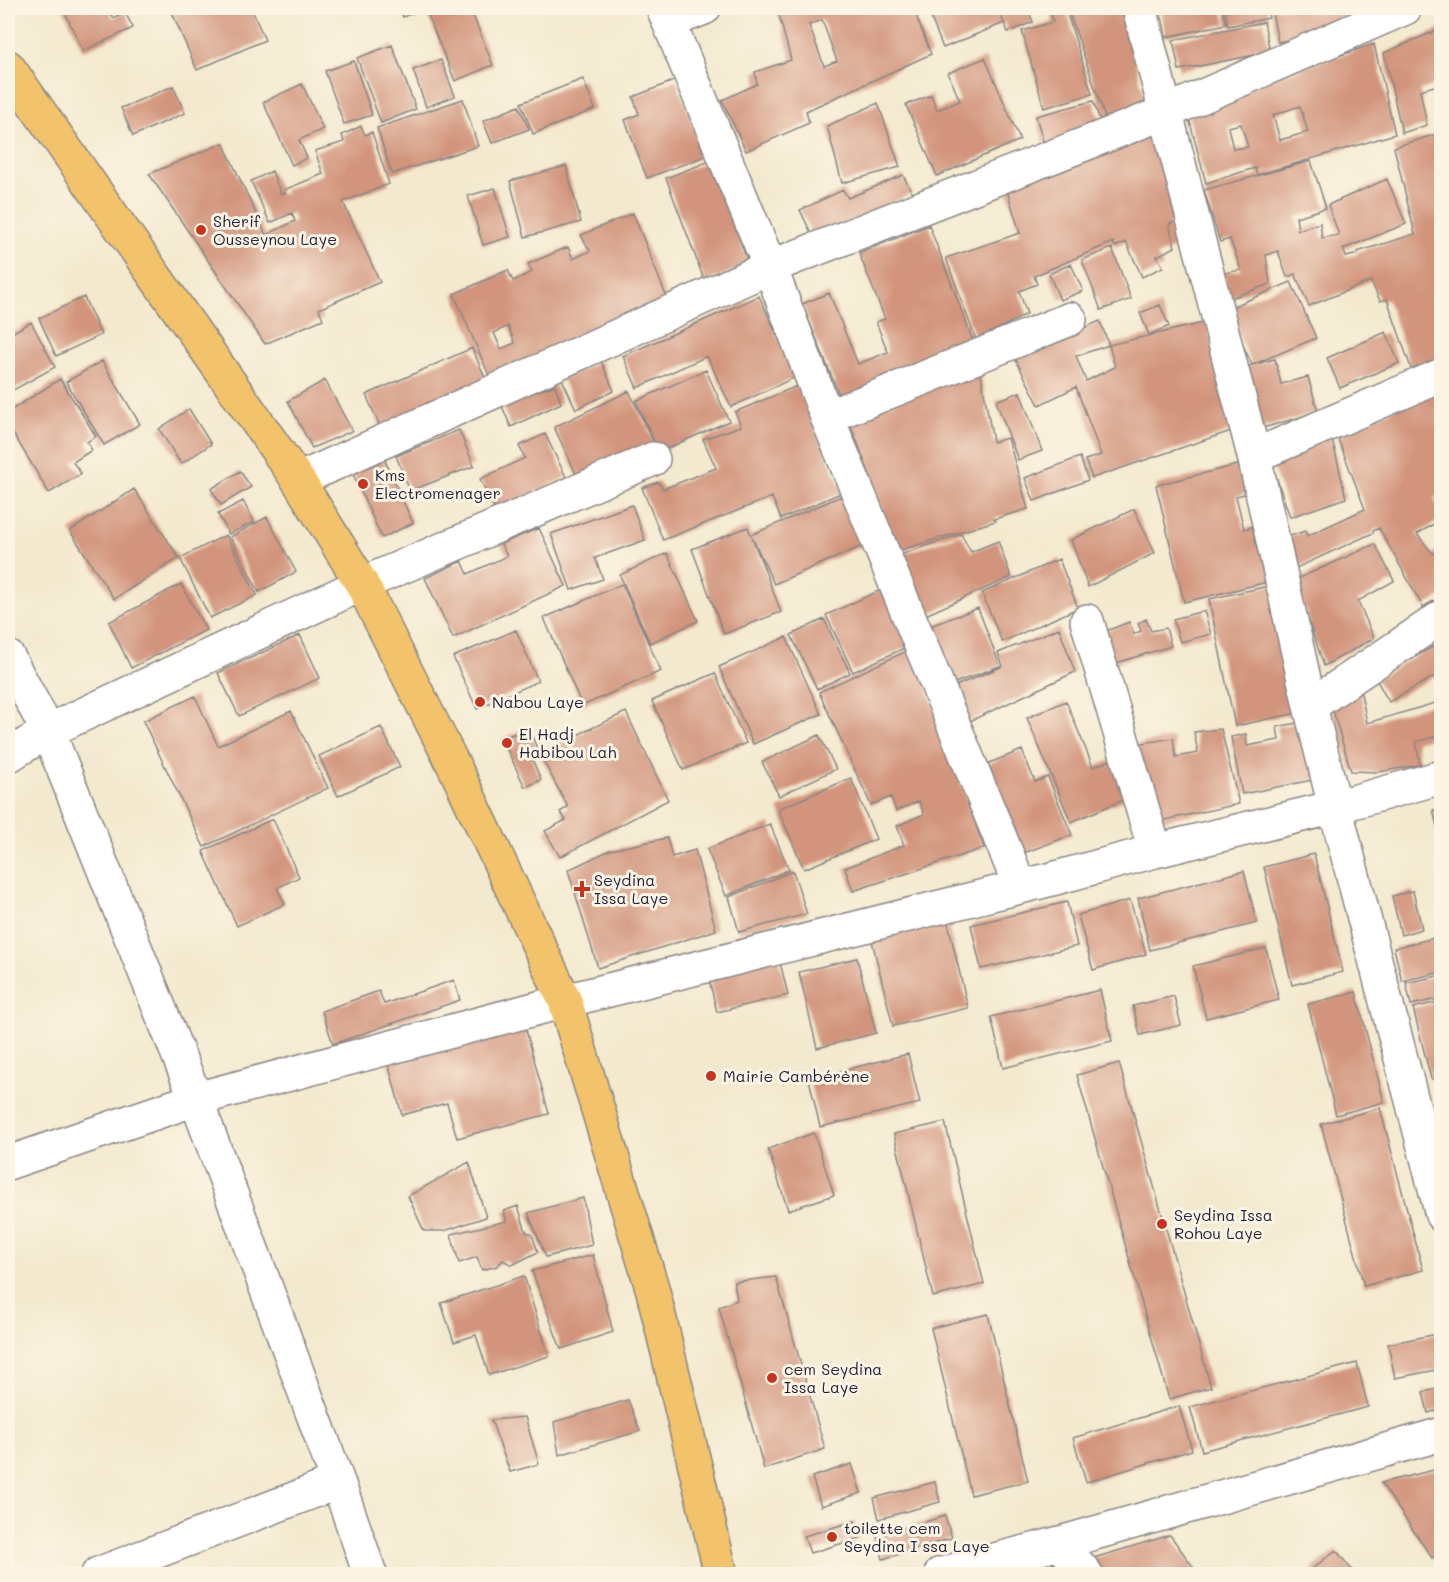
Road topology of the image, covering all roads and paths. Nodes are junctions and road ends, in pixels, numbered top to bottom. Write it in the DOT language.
graph roads {
  1 [pos="704,8"];
  2 [pos="1139,8"];
  3 [pos="1404,8"];
  4 [pos="666,15"];
  5 [pos="8,67"];
  6 [pos="1164,113"];
  7 [pos="770,267"];
  8 [pos="1070,319"];
  9 [pos="1442,375"];
  10 [pos="827,417"];
  11 [pos="1254,456"];
  12 [pos="653,459"];
  13 [pos="298,480"];
  14 [pos="362,584"];
  15 [pos="1442,617"];
  16 [pos="1087,621"];
  17 [pos="8,657"];
  18 [pos="1310,706"];
  19 [pos="48,731"];
  20 [pos="8,756"];
  21 [pos="1442,777"];
  22 [pos="1335,807"];
  23 [pos="1155,851"];
  24 [pos="1020,886"];
  25 [pos="565,1001"];
  26 [pos="196,1099"];
  27 [pos="8,1163"];
  28 [pos="1442,1215"];
  29 [pos="1442,1434"];
  30 [pos="338,1482"];
  31 [pos="1060,1543"];
  32 [pos="98,1575"];
  33 [pos="370,1575"];
  34 [pos="721,1575"];
  35 [pos="941,1575"];
  36 [pos="1086,1575"];
  1 -- 4 [label="street"];
  2 -- 6 [label="street"];
  3 -- 6 [label="street"];
  4 -- 7 [label="street"];
  5 -- 13 [label="main road"];
  6 -- 7 [label="street"];
  6 -- 11 [label="street"];
  7 -- 10 [label="street"];
  7 -- 13 [label="street"];
  8 -- 10 [label="street"];
  9 -- 11 [label="street"];
  10 -- 24 [label="street"];
  11 -- 18 [label="street"];
  12 -- 14 [label="street"];
  13 -- 14 [label="main road"];
  14 -- 19 [label="street"];
  14 -- 25 [label="main road"];
  15 -- 18 [label="street"];
  16 -- 23 [label="street"];
  17 -- 19 [label="street"];
  18 -- 22 [label="street"];
  19 -- 20 [label="street"];
  19 -- 26 [label="street"];
  21 -- 22 [label="street"];
  22 -- 23 [label="street"];
  22 -- 28 [label="street"];
  23 -- 24 [label="street"];
  24 -- 25 [label="street"];
  25 -- 26 [label="street"];
  25 -- 34 [label="main road"];
  26 -- 27 [label="street"];
  26 -- 30 [label="street"];
  29 -- 31 [label="street"];
  30 -- 32 [label="street"];
  30 -- 33 [label="street"];
  31 -- 35 [label="street"];
  31 -- 36 [label="street"];
}
